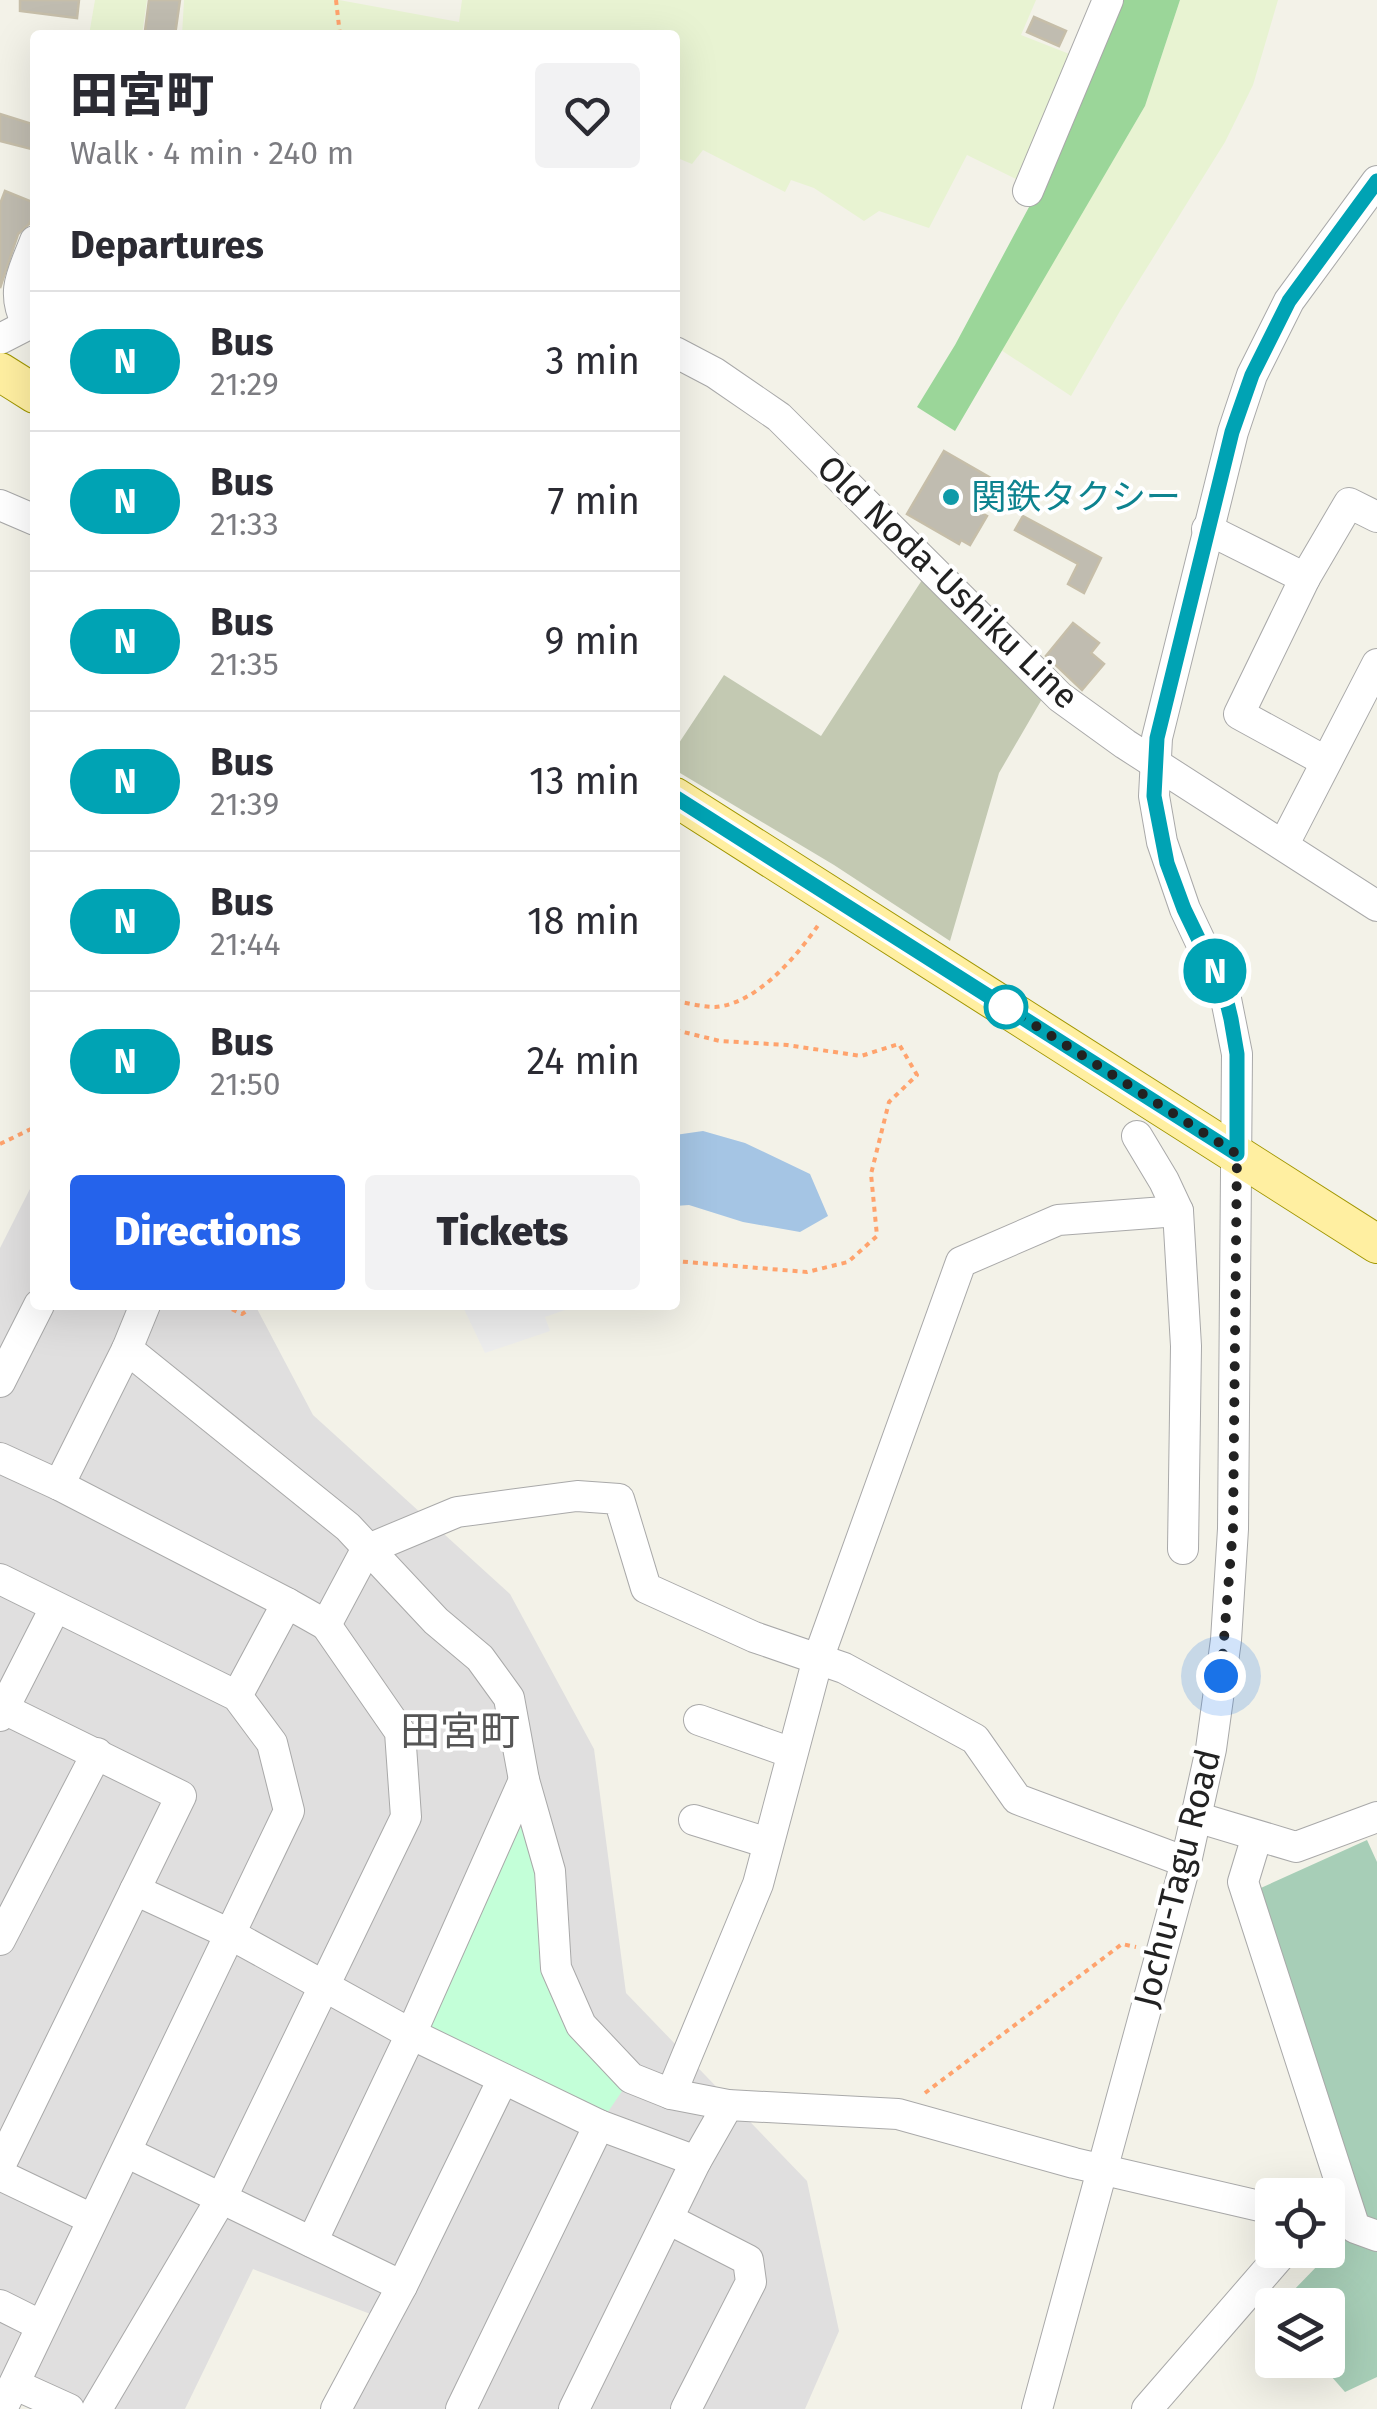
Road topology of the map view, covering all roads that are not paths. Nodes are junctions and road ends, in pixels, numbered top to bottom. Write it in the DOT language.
graph roads {
  1 [pos="1108,0"];
  2 [pos="1377,181"];
  3 [pos="1028,191"];
  4 [pos="30,254"];
  5 [pos="21,328"];
  6 [pos="680,355"];
  7 [pos="0,372"];
  8 [pos="30,391"];
  9 [pos="0,504"];
  10 [pos="30,518"];
  11 [pos="1377,518"];
  12 [pos="1207,529"];
  13 [pos="1305,578"];
  14 [pos="1377,664"];
  15 [pos="1325,762"];
  16 [pos="1154,763"];
  17 [pos="680,801"];
  18 [pos="1284,844"];
  19 [pos="1377,906"];
  20 [pos="1136,1136"];
  21 [pos="1237,1154"];
  22 [pos="1178,1212"];
  23 [pos="1377,1244"];
  24 [pos="37,1310"];
  25 [pos="144,1310"];
  26 [pos="1236,1334"];
  27 [pos="1186,1346"];
  28 [pos="127,1349"];
  29 [pos="0,1382"];
  30 [pos="0,1458"];
  31 [pos="59,1485"];
  32 [pos="1183,1549"];
  33 [pos="366,1550"];
  34 [pos="0,1579"];
  35 [pos="286,1603"];
  36 [pos="55,1608"];
  37 [pos="326,1624"];
  38 [pos="817,1662"];
  39 [pos="237,1696"];
  40 [pos="1,1710"];
  41 [pos="699,1720"];
  42 [pos="792,1752"];
  43 [pos="96,1753"];
  44 [pos="524,1780"];
  45 [pos="1196,1817"];
  46 [pos="1377,1817"];
  47 [pos="694,1820"];
  48 [pos="1256,1836"];
  49 [pos="768,1843"];
  50 [pos="1186,1862"];
  51 [pos="135,1890"];
  52 [pos="228,1933"];
  53 [pos="0,1940"];
  54 [pos="327,1985"];
  55 [pos="411,2034"];
  56 [pos="503,2079"];
  57 [pos="670,2094"];
  58 [pos="728,2104"];
  59 [pos="599,2126"];
  60 [pos="126,2152"];
  61 [pos="696,2162"];
  62 [pos="0,2166"];
  63 [pos="1101,2170"];
  64 [pos="0,2174"];
  65 [pos="220,2199"];
  66 [pos="1255,2205"];
  67 [pos="668,2218"];
  68 [pos="92,2219"];
  69 [pos="1353,2228"];
  70 [pos="312,2242"];
  71 [pos="1269,2268"];
  72 [pos="402,2286"];
  73 [pos="0,2305"];
  74 [pos="40,2325"];
  75 [pos="9,2397"];
  76 [pos="69,2409"];
  77 [pos="97,2409"];
  78 [pos="336,2409"];
  79 [pos="461,2409"];
  80 [pos="574,2409"];
  81 [pos="686,2409"];
  82 [pos="1036,2409"];
  83 [pos="1147,2409"];
  1 -- 3 [label="street"];
  2 -- 12 [label="street, Jochu-Tagu Road"];
  4 -- 5 [label="street"];
  6 -- 16 [label="street, Old Noda-Ushiku Line"];
  7 -- 8 [label="main road"];
  9 -- 10 [label="street"];
  11 -- 13 [label="street"];
  12 -- 13 [label="street"];
  12 -- 16 [label="street, Jochu-Tagu Road"];
  13 -- 15 [label="street"];
  14 -- 15 [label="street"];
  15 -- 18 [label="street"];
  16 -- 18 [label="street, Old Noda-Ushiku Line"];
  16 -- 21 [label="street, Jochu-Tagu Road"];
  17 -- 21 [label="main road"];
  18 -- 19 [label="street, Old Noda-Ushiku Line"];
  20 -- 22 [label="street"];
  21 -- 23 [label="main road"];
  21 -- 26 [label="street, Jochu-Tagu Road"];
  22 -- 27 [label="street"];
  22 -- 38 [label="street"];
  24 -- 29 [label="street"];
  25 -- 28 [label="street"];
  26 -- 27 [label="street"];
  26 -- 45 [label="street, Jochu-Tagu Road"];
  27 -- 32 [label="street"];
  28 -- 31 [label="street"];
  28 -- 33 [label="street"];
  30 -- 31 [label="street"];
  31 -- 35 [label="street"];
  33 -- 37 [label="street"];
  33 -- 38 [label="street"];
  33 -- 44 [label="street"];
  34 -- 36 [label="street"];
  35 -- 37 [label="street"];
  35 -- 39 [label="street"];
  36 -- 39 [label="street"];
  36 -- 40 [label="street"];
  37 -- 54 [label="street"];
  38 -- 42 [label="street"];
  38 -- 50 [label="street"];
  39 -- 52 [label="street"];
  40 -- 43 [label="street"];
  41 -- 42 [label="street"];
  42 -- 49 [label="street"];
  43 -- 51 [label="street"];
  43 -- 53 [label="street"];
  44 -- 55 [label="street"];
  44 -- 57 [label="street"];
  45 -- 48 [label="street"];
  45 -- 50 [label="street, Jochu-Tagu Road"];
  46 -- 48 [label="street"];
  47 -- 49 [label="street"];
  48 -- 69 [label="street"];
  49 -- 57 [label="street"];
  50 -- 63 [label="street, Jochu-Tagu Road"];
  51 -- 52 [label="street"];
  51 -- 62 [label="street"];
  52 -- 54 [label="street"];
  52 -- 60 [label="street"];
  54 -- 55 [label="street"];
  54 -- 65 [label="street"];
  55 -- 56 [label="street"];
  55 -- 70 [label="street"];
  56 -- 59 [label="street"];
  56 -- 72 [label="street"];
  57 -- 58 [label="street"];
  58 -- 61 [label="street"];
  58 -- 63 [label="street"];
  59 -- 61 [label="street"];
  59 -- 79 [label="street"];
  60 -- 65 [label="street"];
  60 -- 68 [label="street"];
  61 -- 67 [label="street"];
  63 -- 66 [label="street"];
  63 -- 82 [label="street, Jochu-Tagu Road"];
  64 -- 68 [label="street"];
  65 -- 70 [label="street"];
  65 -- 77 [label="street"];
  67 -- 80 [label="street"];
  67 -- 81 [label="street"];
  68 -- 74 [label="street"];
  70 -- 72 [label="street"];
  71 -- 83 [label="street"];
  72 -- 78 [label="street"];
  73 -- 74 [label="street"];
  74 -- 75 [label="street"];
  75 -- 76 [label="street"];
}
